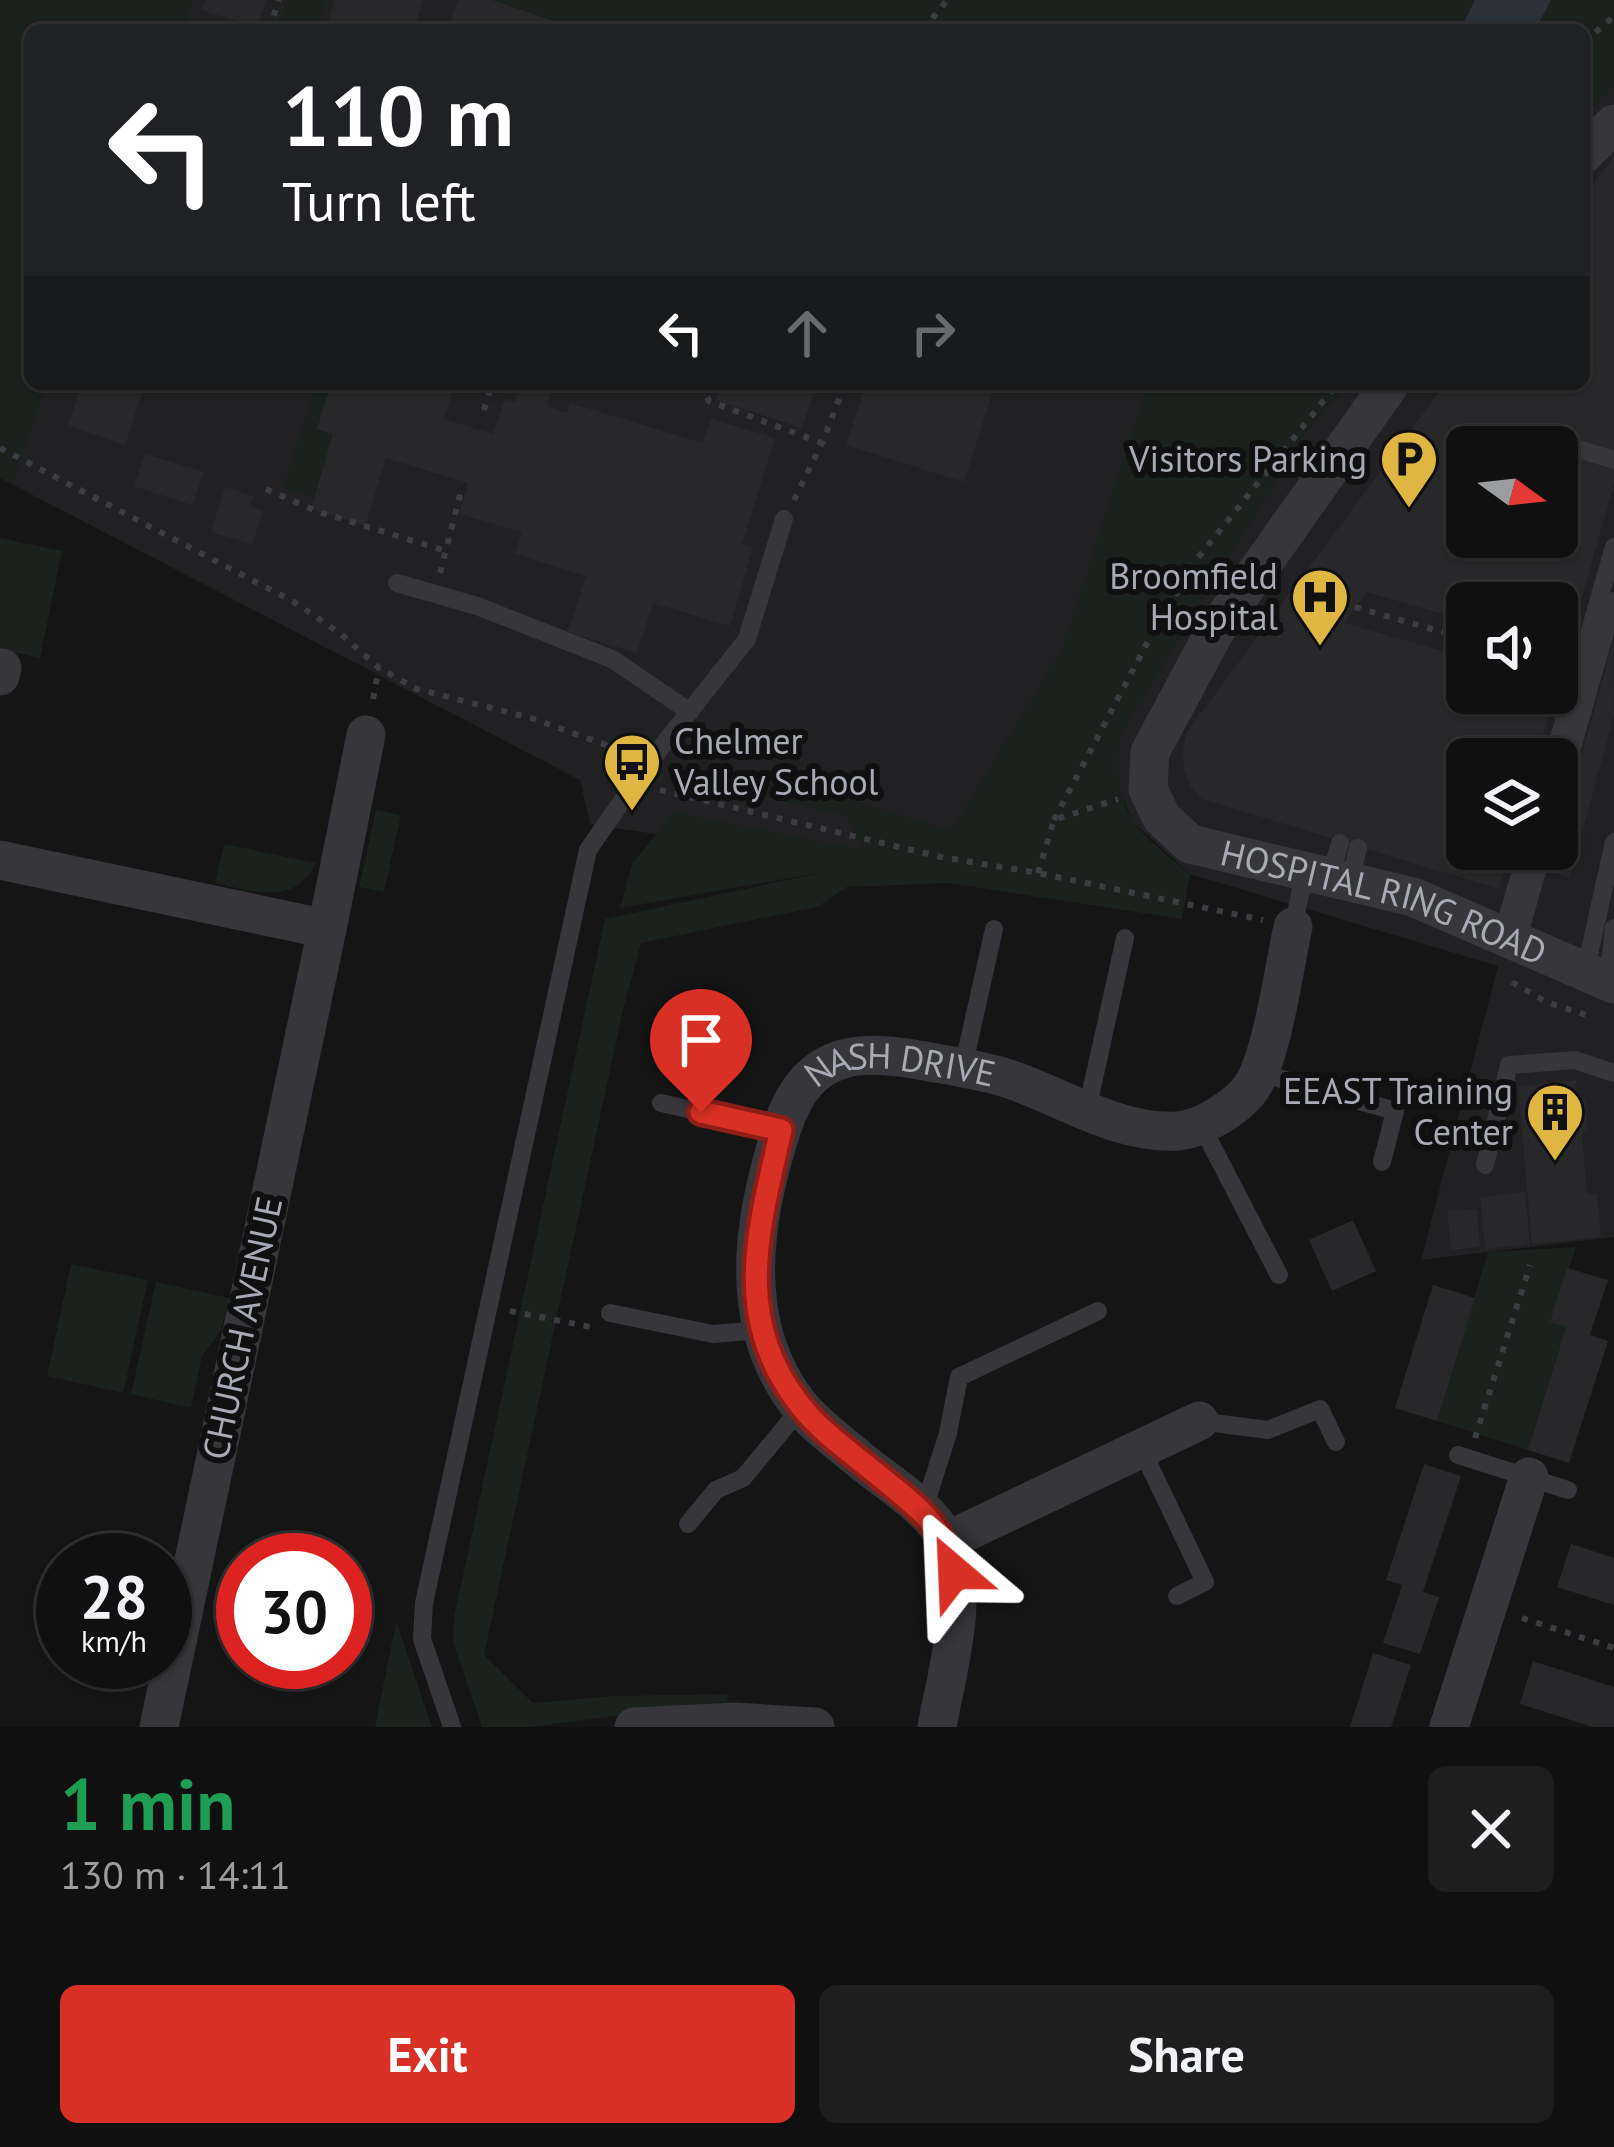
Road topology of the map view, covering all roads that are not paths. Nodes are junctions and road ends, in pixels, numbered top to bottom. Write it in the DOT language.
graph roads {
  1 [pos="1614,124"];
  2 [pos="1590,148"];
  3 [pos="1386,390"];
  4 [pos="1578,449"];
  5 [pos="1614,460"];
  6 [pos="784,519"];
  7 [pos="1614,547"];
  8 [pos="397,583"];
  9 [pos="1614,602"];
  10 [pos="690,712"];
  11 [pos="366,735"];
  12 [pos="1559,738"];
  13 [pos="1575,738"];
  14 [pos="1614,842"];
  15 [pos="0,860"];
  16 [pos="1336,864"];
  17 [pos="1523,870"];
  18 [pos="1535,870"];
  19 [pos="1292,927"];
  20 [pos="994,928"];
  21 [pos="1614,928"];
  22 [pos="326,929"];
  23 [pos="1125,938"];
  24 [pos="1510,938"];
  25 [pos="1602,980"];
  26 [pos="963,1068"];
  27 [pos="1261,1073"];
  28 [pos="1614,1073"];
  29 [pos="661,1103"];
  30 [pos="1087,1110"];
  31 [pos="1201,1125"];
  32 [pos="781,1130"];
  33 [pos="1382,1162"];
  34 [pos="1486,1165"];
  35 [pos="1279,1275"];
  36 [pos="1098,1311"];
  37 [pos="610,1312"];
  38 [pos="761,1330"];
  39 [pos="801,1408"];
  40 [pos="1199,1421"];
  41 [pos="1336,1442"];
  42 [pos="1142,1450"];
  43 [pos="1464,1457"];
  44 [pos="1529,1477"];
  45 [pos="1568,1490"];
  46 [pos="688,1524"];
  47 [pos="935,1526"];
  48 [pos="1177,1596"];
  49 [pos="159,1727"];
  50 [pos="452,1727"];
  51 [pos="634,1727"];
  52 [pos="815,1727"];
  53 [pos="937,1727"];
  54 [pos="1449,1727"];
  1 -- 2 [label="street"];
  3 -- 16 [label="street, HOSPITAL RING ROAD"];
  4 -- 5 [label="lane"];
  6 -- 10 [label="lane"];
  7 -- 12 [label="lane"];
  8 -- 10 [label="lane"];
  9 -- 13 [label="lane"];
  10 -- 50 [label="lane"];
  11 -- 22 [label="street, CHURCH AVENUE"];
  14 -- 25 [label="lane"];
  15 -- 22 [label="street"];
  16 -- 19 [label="lane"];
  16 -- 24 [label="street, HOSPITAL RING ROAD"];
  17 -- 24 [label="lane"];
  18 -- 24 [label="lane"];
  19 -- 27 [label="street"];
  20 -- 26 [label="lane"];
  21 -- 25 [label="lane"];
  22 -- 49 [label="street, CHURCH AVENUE"];
  23 -- 30 [label="lane"];
  24 -- 25 [label="street, HOSPITAL RING ROAD"];
  26 -- 30 [label="street, NASH DRIVE"];
  26 -- 32 [label="street, NASH DRIVE"];
  27 -- 31 [label="street"];
  27 -- 33 [label="lane"];
  28 -- 34 [label="lane"];
  29 -- 32 [label="lane"];
  30 -- 31 [label="street, NASH DRIVE"];
  31 -- 35 [label="lane"];
  32 -- 38 [label="street, NASH DRIVE"];
  36 -- 47 [label="lane"];
  37 -- 38 [label="lane"];
  38 -- 39 [label="street, NASH DRIVE"];
  39 -- 46 [label="lane"];
  39 -- 47 [label="street, NASH DRIVE"];
  40 -- 41 [label="lane"];
  40 -- 42 [label="street"];
  42 -- 47 [label="street"];
  42 -- 48 [label="lane"];
  43 -- 44 [label="lane"];
  44 -- 45 [label="lane"];
  44 -- 54 [label="street"];
  47 -- 53 [label="street"];
  51 -- 52 [label="street"];
}
